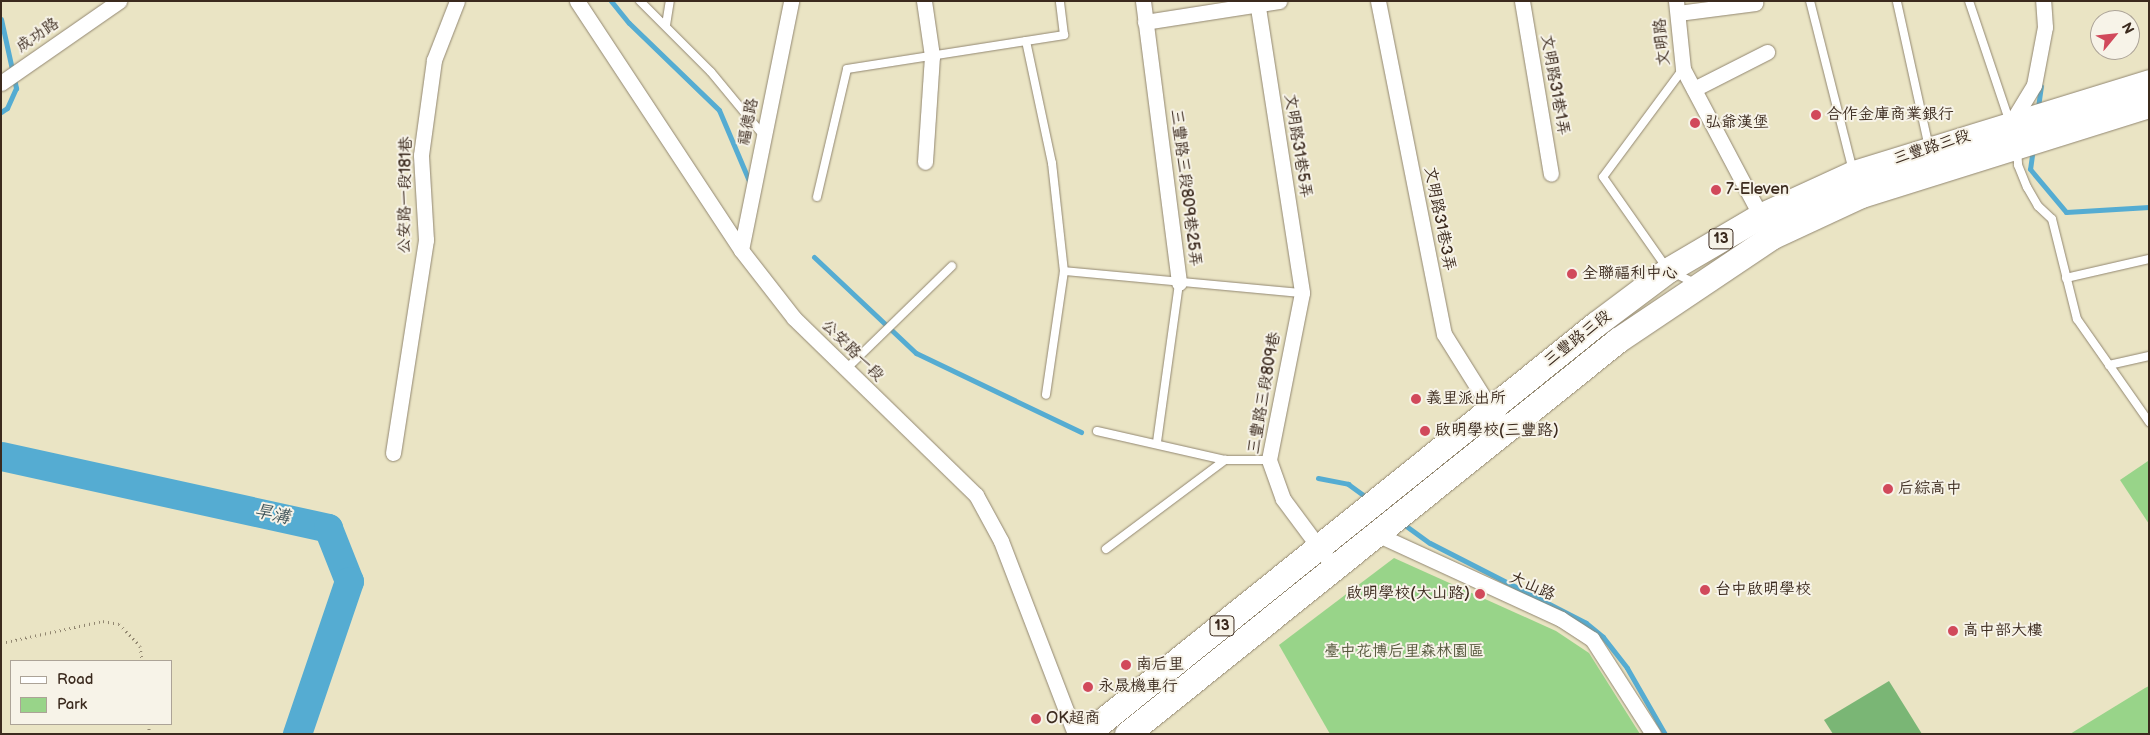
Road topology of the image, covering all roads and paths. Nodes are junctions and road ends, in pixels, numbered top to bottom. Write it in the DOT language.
graph roads {
  1 [pos="119,1"];
  2 [pos="457,1"];
  3 [pos="577,1"];
  4 [pos="640,1"];
  5 [pos="670,1"];
  6 [pos="791,1"];
  7 [pos="924,1"];
  8 [pos="1060,1"];
  9 [pos="1143,1"];
  10 [pos="1279,1"];
  11 [pos="1378,1"];
  12 [pos="1522,1"];
  13 [pos="1810,1"];
  14 [pos="1970,1"];
  15 [pos="2042,1"];
  16 [pos="1897,2"];
  17 [pos="1258,3"];
  18 [pos="1755,3"];
  19 [pos="1677,7"];
  20 [pos="1145,22"];
  21 [pos="666,25"];
  22 [pos="1026,41"];
  23 [pos="1767,52"];
  24 [pos="932,56"];
  25 [pos="1683,69"];
  26 [pos="2,79"];
  27 [pos="2149,82"];
  28 [pos="1694,89"];
  29 [pos="2149,105"];
  30 [pos="2014,134"];
  31 [pos="765,136"];
  32 [pos="1930,148"];
  33 [pos="925,162"];
  34 [pos="1854,173"];
  35 [pos="1551,174"];
  36 [pos="817,197"];
  37 [pos="1766,226"];
  38 [pos="741,250"];
  39 [pos="2149,259"];
  40 [pos="952,266"];
  41 [pos="1668,270"];
  42 [pos="1064,272"];
  43 [pos="2066,278"];
  44 [pos="1179,283"];
  45 [pos="1698,285"];
  46 [pos="1302,293"];
  47 [pos="2149,356"];
  48 [pos="2109,365"];
  49 [pos="846,370"];
  50 [pos="1046,395"];
  51 [pos="1498,418"];
  52 [pos="2149,422"];
  53 [pos="1097,430"];
  54 [pos="1157,442"];
  55 [pos="393,453"];
  56 [pos="1225,460"];
  57 [pos="1269,460"];
  58 [pos="1358,518"];
  59 [pos="1375,536"];
  60 [pos="1320,548"];
  61 [pos="1106,549"];
  62 [pos="1335,569"];
  63 [pos="1,643"];
  64 [pos="142,660"];
  65 [pos="1075,734"];
  66 [pos="1086,734"];
  67 [pos="1127,734"];
  68 [pos="1653,734"];
  1 -- 26 [label="street, 成功路"];
  2 -- 55 [label="street, 公安路一段181巷"];
  3 -- 38 [label="street, 公安路一段"];
  4 -- 21 [label="lane"];
  5 -- 21 [label="lane"];
  6 -- 31 [label="street, 福德路"];
  7 -- 24 [label="street"];
  8 -- 22 [label="lane"];
  9 -- 20 [label="street, 三豐路三段809巷25弄"];
  10 -- 17 [label="street"];
  11 -- 51 [label="street, 文明路31巷3弄"];
  12 -- 35 [label="street, 文明路31巷1弄"];
  13 -- 34 [label="lane"];
  14 -- 30 [label="lane"];
  15 -- 30 [label="street"];
  16 -- 32 [label="lane"];
  17 -- 20 [label="street"];
  17 -- 46 [label="street, 文明路31巷5弄"];
  18 -- 19 [label="street"];
  19 -- 25 [label="street, 文明路"];
  20 -- 44 [label="street, 三豐路三段809巷25弄"];
  21 -- 31 [label="lane"];
  22 -- 24 [label="lane"];
  22 -- 42 [label="lane"];
  23 -- 28 [label="street"];
  24 -- 33 [label="street"];
  24 -- 36 [label="lane"];
  25 -- 28 [label="street, 文明路"];
  25 -- 41 [label="lane"];
  27 -- 30 [label="main road, 三豐路三段 / 13"];
  28 -- 37 [label="street, 文明路"];
  29 -- 30 [label="main road, 三豐路三段 / 13"];
  30 -- 32 [label="main road, 三豐路三段 / 13"];
  30 -- 37 [label="main road, 三豐路三段 / 13"];
  30 -- 43 [label="lane"];
  31 -- 38 [label="street, 福德路"];
  32 -- 34 [label="main road, 三豐路三段 / 13"];
  34 -- 37 [label="main road, 三豐路三段 / 13"];
  37 -- 41 [label="main road, 三豐路三段 / 13"];
  37 -- 45 [label="main road, 三豐路三段 / 13"];
  38 -- 49 [label="street, 公安路一段"];
  39 -- 43 [label="lane"];
  40 -- 49 [label="lane"];
  41 -- 45 [label="lane"];
  41 -- 51 [label="main road, 三豐路三段 / 13"];
  42 -- 44 [label="lane, 三豐路三段809巷25弄"];
  42 -- 50 [label="lane"];
  43 -- 48 [label="lane"];
  44 -- 46 [label="lane, 三豐路三段809巷25弄"];
  44 -- 54 [label="lane"];
  45 -- 51 [label="main road, 三豐路三段 / 13"];
  46 -- 57 [label="street, 三豐路三段809巷"];
  47 -- 48 [label="lane"];
  48 -- 52 [label="lane"];
  49 -- 65 [label="street, 公安路一段"];
  51 -- 58 [label="main road, 三豐路三段 / 13"];
  51 -- 59 [label="main road, 三豐路三段 / 13"];
  53 -- 54 [label="lane"];
  54 -- 56 [label="lane"];
  56 -- 57 [label="lane"];
  56 -- 61 [label="lane"];
  57 -- 60 [label="street, 三豐路三段809巷"];
  58 -- 59 [label="street, 大山路"];
  58 -- 60 [label="main road, 三豐路三段 / 13"];
  59 -- 62 [label="main road, 三豐路三段 / 13"];
  59 -- 68 [label="street, 大山路"];
  60 -- 62 [label="street, 三豐路三段809巷"];
  60 -- 66 [label="main road, 三豐路三段 / 13"];
  62 -- 67 [label="main road, 三豐路三段 / 13"];
  63 -- 64 [label="path"];
}
